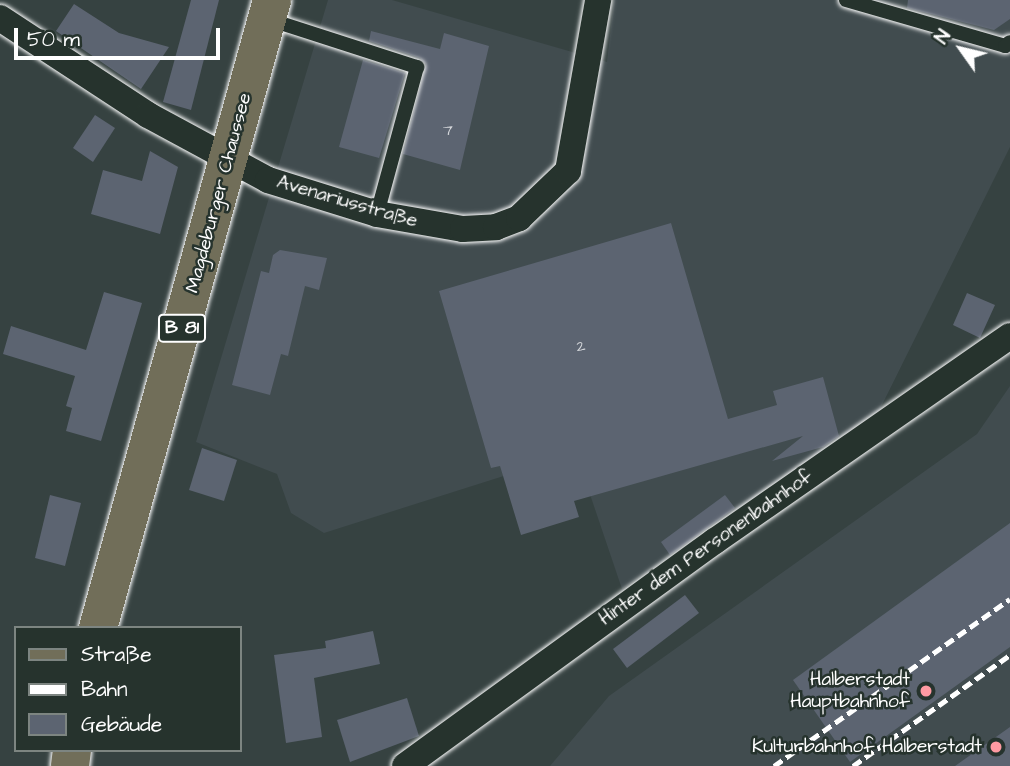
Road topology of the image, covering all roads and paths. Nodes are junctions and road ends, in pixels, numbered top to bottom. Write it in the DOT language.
graph roads {
  1 [pos="598,0"];
  2 [pos="846,0"];
  3 [pos="270,9"];
  4 [pos="0,18"];
  5 [pos="1010,43"];
  6 [pos="228,161"];
  7 [pos="377,214"];
  8 [pos="1010,336"];
  9 [pos="99,626"];
  10 [pos="405,766"];
  1 -- 7 [label="street, Avenariusstraße"];
  2 -- 5 [label="lane"];
  3 -- 6 [label="main road, Magdeburger Chaussee / B 81"];
  3 -- 7 [label="lane"];
  4 -- 6 [label="street, Avenariusstraße"];
  6 -- 7 [label="street, Avenariusstraße"];
  6 -- 9 [label="main road, Magdeburger Chaussee / B 81"];
  8 -- 10 [label="street, Hinter dem Personenbahnhof"];
}
